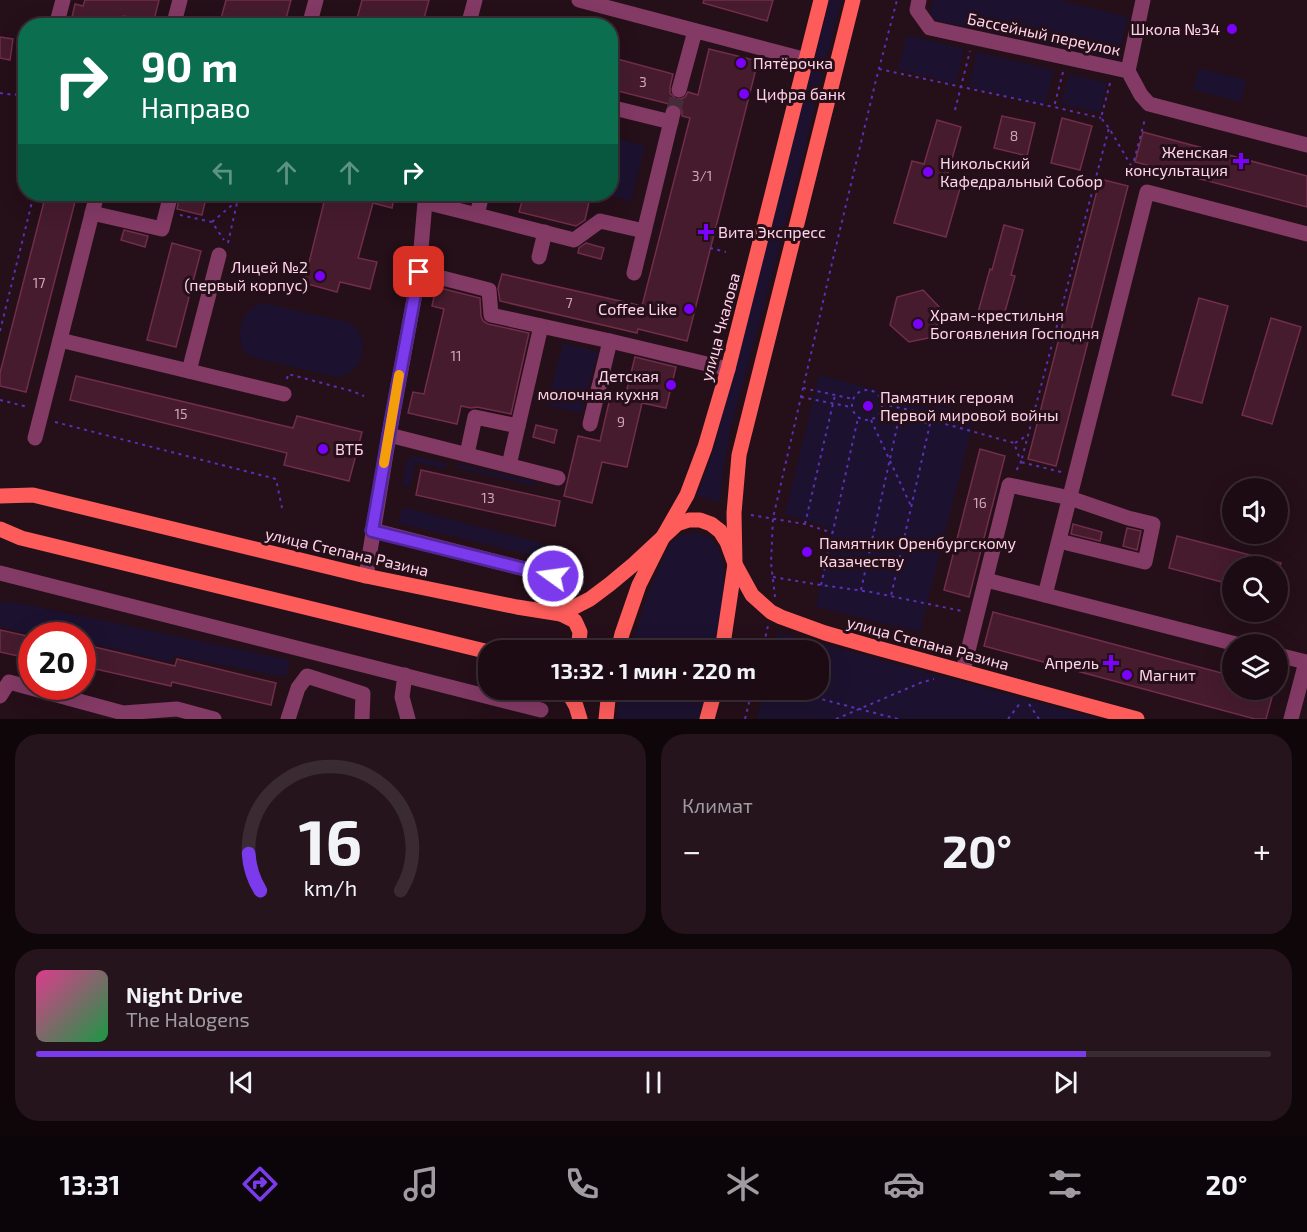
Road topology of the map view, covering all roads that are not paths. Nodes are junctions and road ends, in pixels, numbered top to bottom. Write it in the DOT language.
graph roads {
  1 [pos="63,0"];
  2 [pos="180,0"];
  3 [pos="316,0"];
  4 [pos="475,0"];
  5 [pos="579,0"];
  6 [pos="821,0"];
  7 [pos="853,0"];
  8 [pos="918,0"];
  9 [pos="1143,0"];
  10 [pos="58,18"];
  11 [pos="175,18"];
  12 [pos="311,18"];
  13 [pos="470,18"];
  14 [pos="695,31"];
  15 [pos="807,60"];
  16 [pos="1128,71"];
  17 [pos="679,90"];
  18 [pos="618,108"];
  19 [pos="1307,146"];
  20 [pos="95,201"];
  21 [pos="169,201"];
  22 [pos="426,201"];
  23 [pos="435,201"];
  24 [pos="480,201"];
  25 [pos="92,213"];
  26 [pos="477,215"];
  27 [pos="644,231"];
  28 [pos="545,232"];
  29 [pos="1307,234"];
  30 [pos="219,255"];
  31 [pos="539,257"];
  32 [pos="419,272"];
  33 [pos="634,273"];
  34 [pos="541,326"];
  35 [pos="60,339"];
  36 [pos="610,341"];
  37 [pos="728,369"];
  38 [pos="189,371"];
  39 [pos="284,393"];
  40 [pos="590,424"];
  41 [pos="518,426"];
  42 [pos="388,435"];
  43 [pos="35,438"];
  44 [pos="467,454"];
  45 [pos="509,465"];
  46 [pos="558,478"];
  47 [pos="0,496"];
  48 [pos="1070,498"];
  49 [pos="0,529"];
  50 [pos="372,531"];
  51 [pos="663,537"];
  52 [pos="1059,541"];
  53 [pos="735,564"];
  54 [pos="0,573"];
  55 [pos="366,576"];
  56 [pos="986,580"];
  57 [pos="576,582"];
  58 [pos="1046,595"];
  59 [pos="561,614"];
  60 [pos="579,640"];
  61 [pos="621,640"];
  62 [pos="724,640"];
  63 [pos="1222,640"];
  64 [pos="478,649"];
  65 [pos="334,658"];
  66 [pos="1288,658"];
  67 [pos="963,671"];
  68 [pos="405,675"];
  69 [pos="328,683"];
  70 [pos="0,696"];
  71 [pos="573,700"];
  72 [pos="608,700"];
  73 [pos="712,700"];
  74 [pos="541,710"];
  75 [pos="111,715"];
  76 [pos="154,715"];
  77 [pos="214,719"];
  78 [pos="288,719"];
  79 [pos="362,719"];
  80 [pos="408,719"];
  81 [pos="580,719"];
  82 [pos="606,719"];
  83 [pos="707,719"];
  84 [pos="1137,719"];
  85 [pos="1291,719"];
  1 -- 10 [label="street"];
  2 -- 11 [label="street"];
  3 -- 12 [label="street"];
  4 -- 13 [label="street"];
  5 -- 14 [label="street"];
  6 -- 15 [label="main road, улица Чкалова"];
  7 -- 53 [label="main road"];
  8 -- 16 [label="street, Бассейный переулок"];
  9 -- 16 [label="street"];
  14 -- 15 [label="street"];
  14 -- 17 [label="street"];
  15 -- 37 [label="main road, улица Чкалова"];
  16 -- 19 [label="street, Бассейный переулок"];
  18 -- 27 [label="street"];
  20 -- 25 [label="street"];
  21 -- 25 [label="street"];
  22 -- 32 [label="street"];
  23 -- 26 [label="street"];
  24 -- 26 [label="street"];
  25 -- 35 [label="street"];
  26 -- 28 [label="street"];
  27 -- 28 [label="street"];
  27 -- 33 [label="street"];
  28 -- 31 [label="street"];
  29 -- 48 [label="street"];
  30 -- 38 [label="street"];
  32 -- 34 [label="street"];
  32 -- 42 [label="street"];
  34 -- 36 [label="street"];
  34 -- 41 [label="street"];
  35 -- 38 [label="street"];
  35 -- 43 [label="street"];
  36 -- 37 [label="street"];
  36 -- 40 [label="street"];
  37 -- 51 [label="main road, улица Чкалова"];
  38 -- 39 [label="street"];
  41 -- 44 [label="street"];
  41 -- 45 [label="street"];
  42 -- 44 [label="street"];
  42 -- 50 [label="street"];
  44 -- 45 [label="street"];
  45 -- 46 [label="street"];
  47 -- 55 [label="main road, улица Степана Разина"];
  48 -- 52 [label="street"];
  48 -- 52 [label="street"];
  48 -- 56 [label="street"];
  49 -- 64 [label="main road"];
  50 -- 55 [label="street"];
  50 -- 57 [label="street"];
  51 -- 53 [label="main road, улица Степана Разина"];
  51 -- 59 [label="main road"];
  51 -- 61 [label="main road, улица Чкалова"];
  52 -- 58 [label="street"];
  53 -- 62 [label="main road"];
  53 -- 67 [label="main road, улица Степана Разина"];
  54 -- 65 [label="street"];
  55 -- 59 [label="main road, улица Степана Разина"];
  56 -- 58 [label="street"];
  56 -- 67 [label="street"];
  58 -- 63 [label="street"];
  59 -- 60 [label="main road"];
  65 -- 68 [label="street"];
  65 -- 69 [label="street"];
  66 -- 85 [label="street"];
  67 -- 84 [label="main road, улица Степана Разина"];
  68 -- 74 [label="street"];
  68 -- 80 [label="street"];
  69 -- 78 [label="street"];
  69 -- 79 [label="street"];
  70 -- 75 [label="street"];
  71 -- 81 [label="main road"];
  72 -- 82 [label="main road"];
  73 -- 83 [label="main road"];
  75 -- 76 [label="street"];
  76 -- 77 [label="street"];
}
